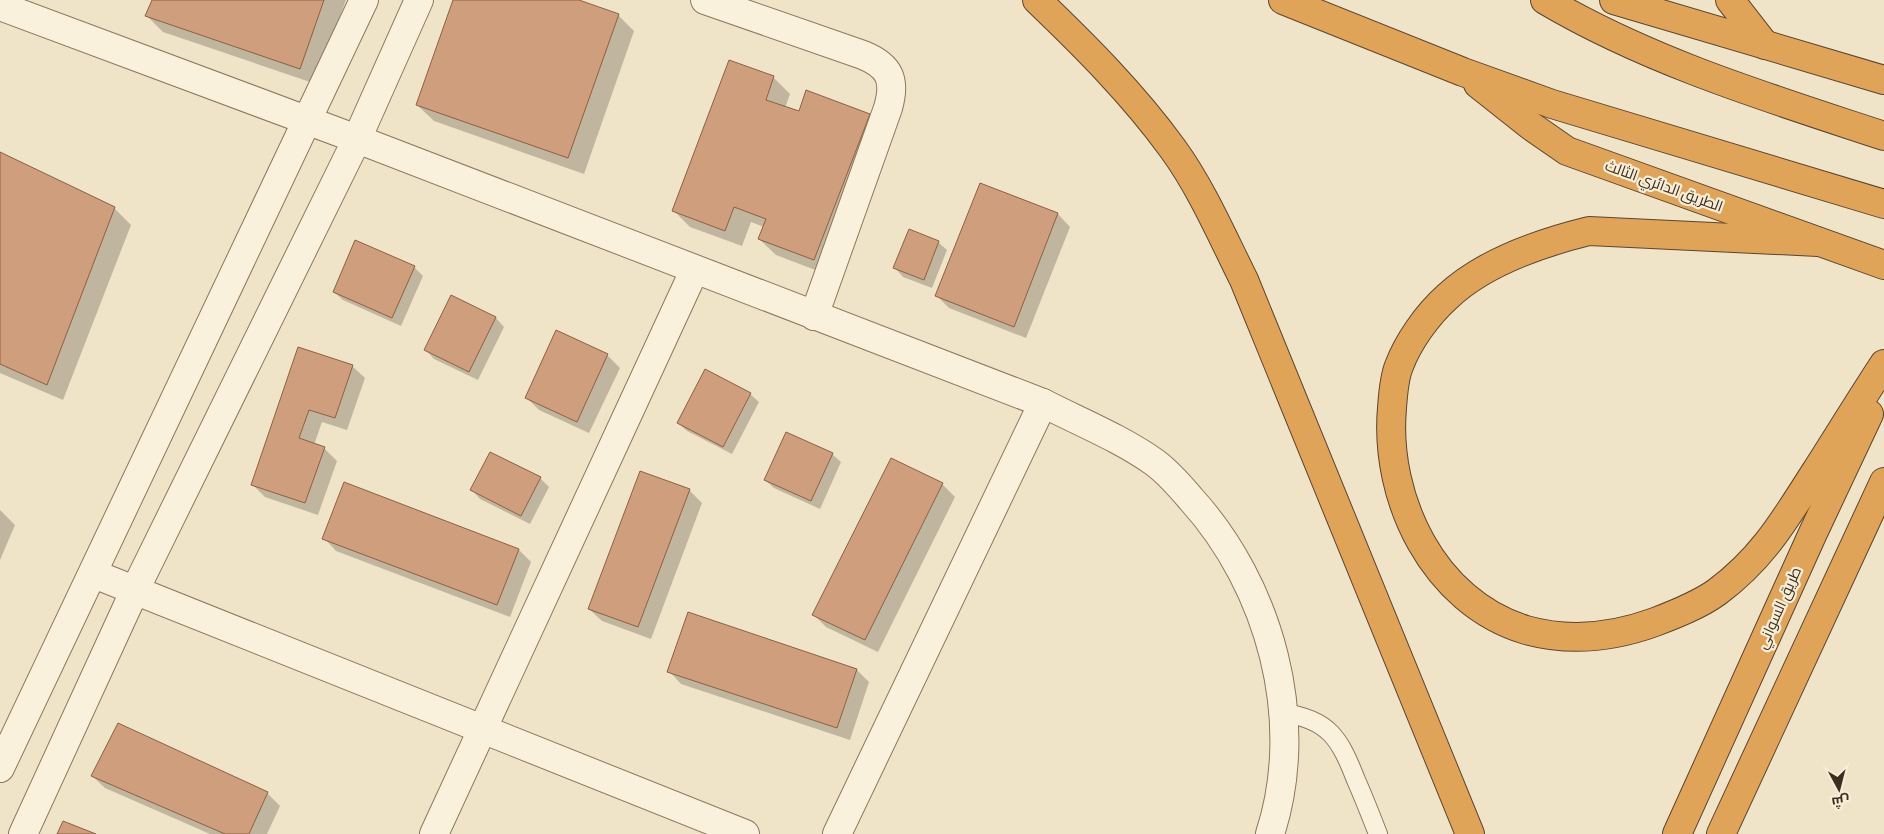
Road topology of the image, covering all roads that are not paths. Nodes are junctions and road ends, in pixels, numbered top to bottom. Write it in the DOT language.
graph roads {
  1 [pos="364,0"];
  2 [pos="419,0"];
  3 [pos="705,0"];
  4 [pos="1038,0"];
  5 [pos="1282,0"];
  6 [pos="1546,0"];
  7 [pos="1614,0"];
  8 [pos="1730,0"];
  9 [pos="0,6"];
  10 [pos="1765,45"];
  11 [pos="1463,72"];
  12 [pos="1884,80"];
  13 [pos="308,122"];
  14 [pos="1884,136"];
  15 [pos="357,139"];
  16 [pos="1884,204"];
  17 [pos="1818,242"];
  18 [pos="1884,265"];
  19 [pos="694,271"];
  20 [pos="814,316"];
  21 [pos="1884,364"];
  22 [pos="1884,383"];
  23 [pos="1044,404"];
  24 [pos="1884,482"];
  25 [pos="94,574"];
  26 [pos="134,592"];
  27 [pos="1283,712"];
  28 [pos="482,730"];
  29 [pos="0,768"];
  30 [pos="23,834"];
  31 [pos="434,834"];
  32 [pos="744,834"];
  33 [pos="837,834"];
  34 [pos="1270,834"];
  35 [pos="1378,834"];
  36 [pos="1470,834"];
  37 [pos="1677,834"];
  38 [pos="1721,834"];
  1 -- 13 [label="street"];
  2 -- 15 [label="street"];
  3 -- 20 [label="street"];
  4 -- 36 [label="highway"];
  5 -- 11 [label="highway, الطريق الدائري الثالث"];
  6 -- 14 [label="highway"];
  7 -- 10 [label="highway"];
  8 -- 10 [label="highway"];
  9 -- 13 [label="street"];
  10 -- 12 [label="highway"];
  11 -- 16 [label="highway, الطريق الدائري الثالث"];
  11 -- 17 [label="highway, الطريق الدائري الثالث"];
  13 -- 15 [label="street"];
  13 -- 25 [label="street"];
  15 -- 19 [label="street"];
  15 -- 26 [label="street"];
  17 -- 18 [label="highway, الطريق الدائري الثالث"];
  17 -- 21 [label="highway"];
  19 -- 20 [label="street"];
  19 -- 28 [label="street"];
  20 -- 23 [label="street"];
  22 -- 37 [label="highway, طريق السواني"];
  23 -- 27 [label="street"];
  23 -- 33 [label="street"];
  24 -- 38 [label="highway"];
  25 -- 26 [label="street"];
  25 -- 29 [label="street"];
  26 -- 28 [label="street"];
  26 -- 30 [label="street"];
  27 -- 34 [label="street"];
  27 -- 35 [label="lane"];
  28 -- 31 [label="street"];
  28 -- 32 [label="street"];
}
